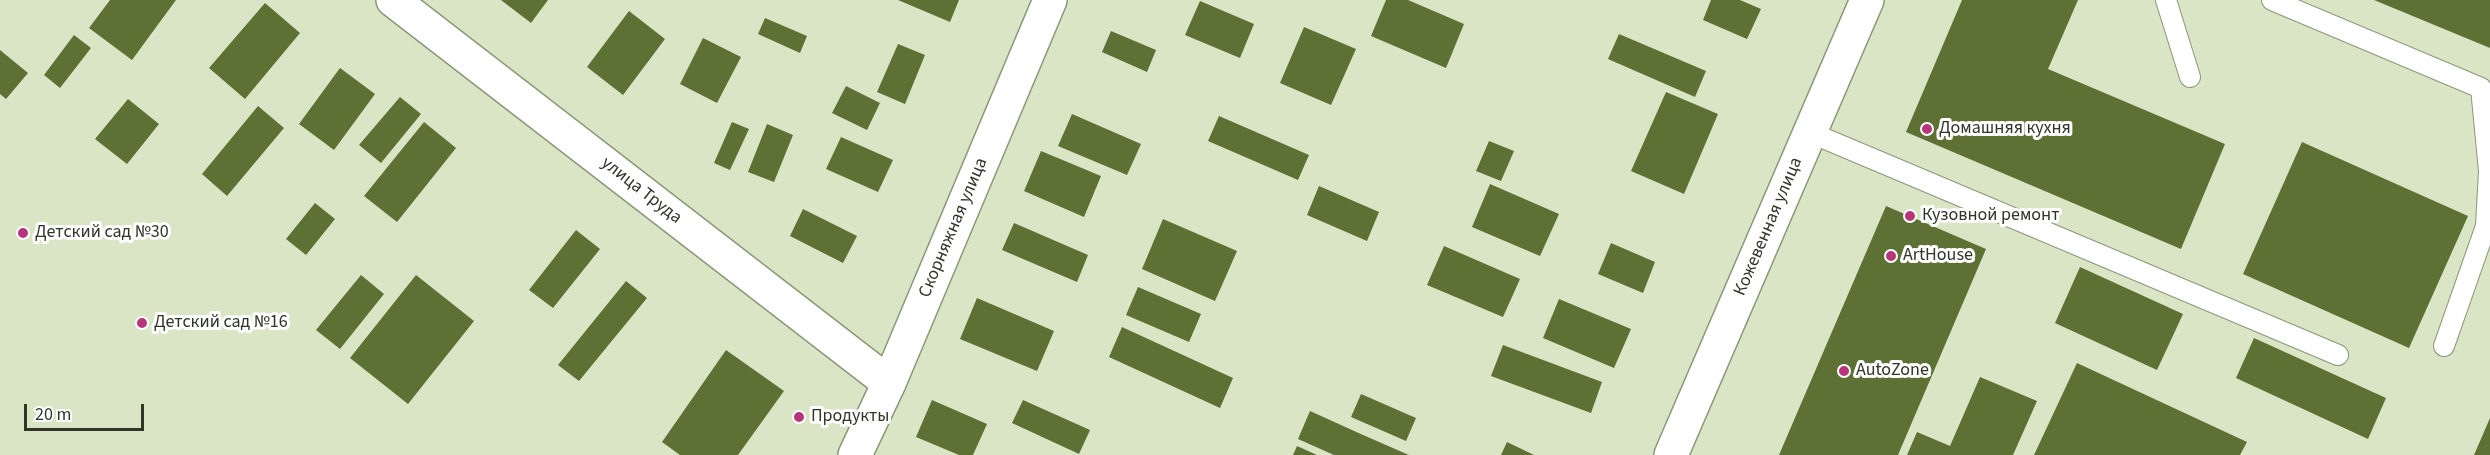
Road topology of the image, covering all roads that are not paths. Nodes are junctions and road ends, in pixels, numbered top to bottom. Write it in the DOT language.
graph roads {
  1 [pos="393,0"];
  2 [pos="1050,0"];
  3 [pos="1867,0"];
  4 [pos="2166,0"];
  5 [pos="2272,0"];
  6 [pos="2190,77"];
  7 [pos="1809,132"];
  8 [pos="2444,346"];
  9 [pos="2338,355"];
  10 [pos="889,383"];
  11 [pos="855,455"];
  12 [pos="1671,455"];
  1 -- 10 [label="main road, улица Труда"];
  2 -- 10 [label="main road, Скорняжная улица"];
  3 -- 7 [label="main road, Кожевенная улица"];
  4 -- 6 [label="lane"];
  5 -- 8 [label="lane"];
  7 -- 9 [label="lane"];
  7 -- 12 [label="main road, Кожевенная улица"];
  10 -- 11 [label="main road, Скорняжная улица"];
}
